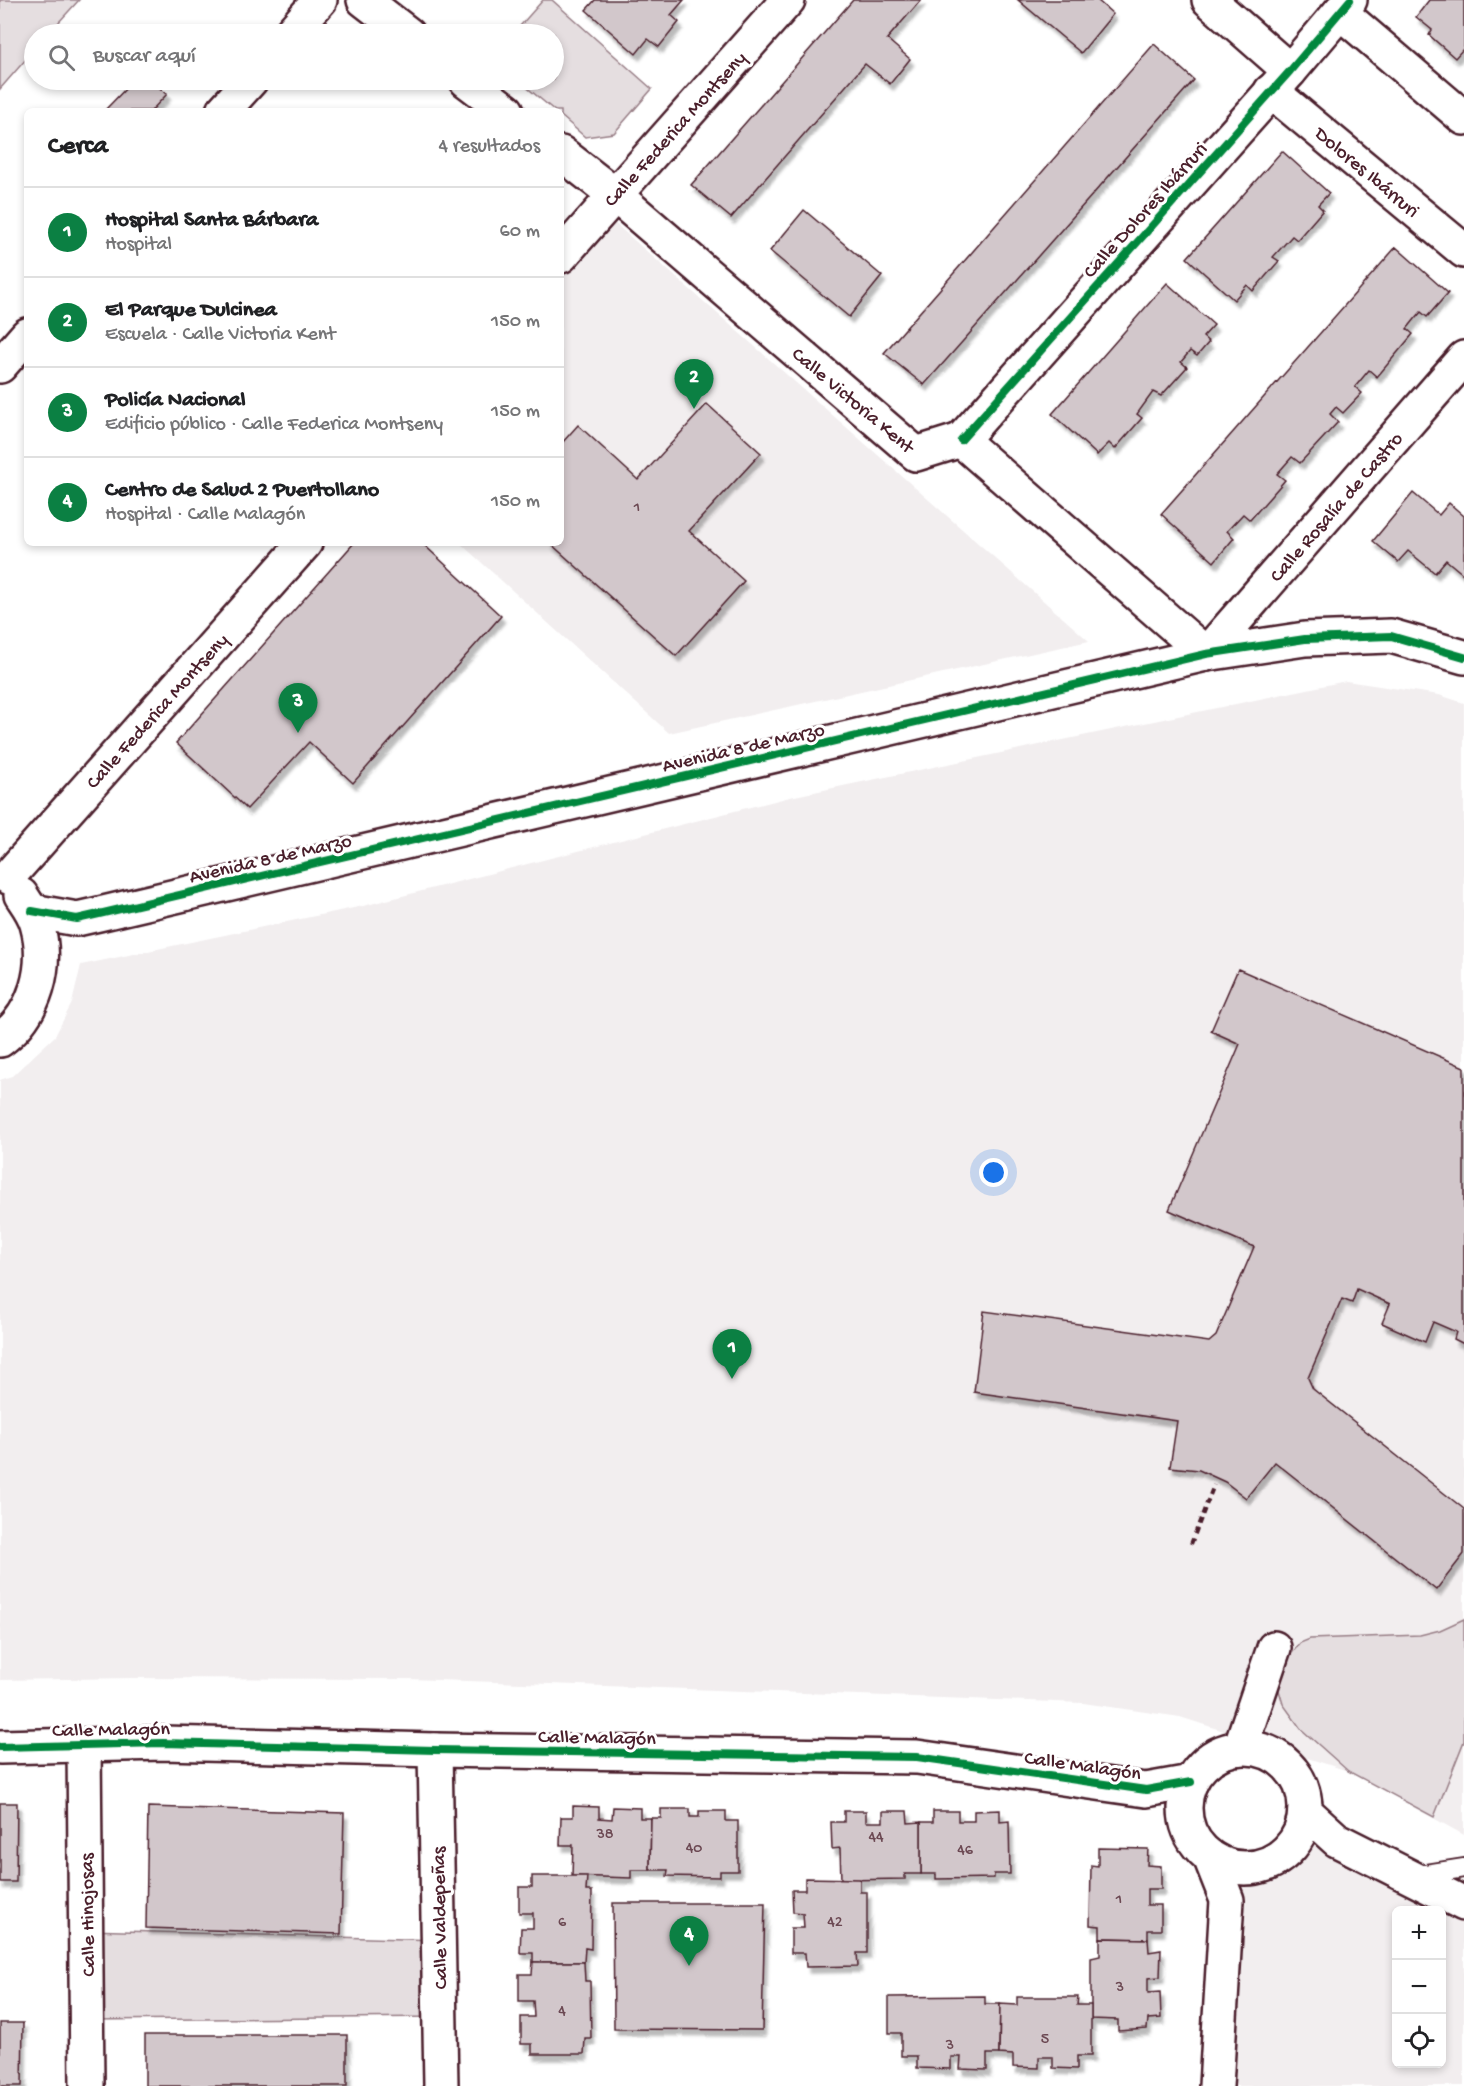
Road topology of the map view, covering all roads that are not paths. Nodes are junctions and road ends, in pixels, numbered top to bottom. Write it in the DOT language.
graph roads {
  1 [pos="320,0"];
  2 [pos="364,0"];
  3 [pos="788,0"];
  4 [pos="1209,0"];
  5 [pos="1345,6"];
  6 [pos="299,24"];
  7 [pos="395,24"];
  8 [pos="1281,81"];
  9 [pos="241,90"];
  10 [pos="479,90"];
  11 [pos="226,108"];
  12 [pos="503,108"];
  13 [pos="1464,118"];
  14 [pos="564,155"];
  15 [pos="615,195"];
  16 [pos="1464,251"];
  17 [pos="564,253"];
  18 [pos="24,338"];
  19 [pos="1464,358"];
  20 [pos="0,366"];
  21 [pos="962,440"];
  22 [pos="302,546"];
  23 [pos="1206,654"];
  24 [pos="1464,657"];
  25 [pos="4,875"];
  26 [pos="33,911"];
  27 [pos="76,919"];
  28 [pos="43,953"];
  29 [pos="0,1040"];
  30 [pos="1274,1647"];
  31 [pos="84,1745"];
  32 [pos="0,1747"];
  33 [pos="1240,1748"];
  34 [pos="435,1750"];
  35 [pos="1191,1782"];
  36 [pos="1146,1790"];
  37 [pos="1185,1817"];
  38 [pos="1301,1825"];
  39 [pos="1210,1857"];
  40 [pos="1250,1868"];
  41 [pos="1464,1868"];
  42 [pos="1411,1876"];
  43 [pos="1227,1900"];
  44 [pos="1464,1904"];
  45 [pos="87,2086"];
  46 [pos="441,2086"];
  47 [pos="1215,2086"];
  1 -- 6 [label="street"];
  2 -- 7 [label="street"];
  3 -- 15 [label="street, Calle Federica Montseny"];
  4 -- 8 [label="street, Dolores Ibárruri"];
  5 -- 8 [label="street, Calle Dolores Ibárruri"];
  5 -- 13 [label="street"];
  8 -- 16 [label="street, Dolores Ibárruri"];
  8 -- 21 [label="street, Calle Dolores Ibárruri"];
  9 -- 11 [label="street"];
  10 -- 12 [label="street"];
  14 -- 15 [label="street, Calle Victoria Kent"];
  15 -- 17 [label="street, Calle Federica Montseny"];
  15 -- 21 [label="street, Calle Victoria Kent"];
  18 -- 20 [label="street"];
  19 -- 23 [label="street, Calle Rosalía de Castro"];
  21 -- 23 [label="street"];
  22 -- 25 [label="street, Calle Federica Montseny"];
  23 -- 24 [label="street, Avenida 8 de Marzo"];
  23 -- 27 [label="street, Avenida 8 de Marzo"];
  25 -- 26 [label="street"];
  26 -- 27 [label="street, Avenida 8 de Marzo"];
  26 -- 28 [label="street"];
  27 -- 28 [label="street"];
  28 -- 29 [label="street"];
  30 -- 33 [label="street"];
  31 -- 32 [label="street, Calle Malagón"];
  31 -- 34 [label="street, Calle Malagón"];
  31 -- 45 [label="street, Calle Hinojosas"];
  33 -- 35 [label="street"];
  33 -- 38 [label="street"];
  34 -- 36 [label="street, Calle Malagón"];
  34 -- 46 [label="street, Calle Valdepeñas"];
  35 -- 36 [label="street, Calle Malagón"];
  35 -- 37 [label="street"];
  36 -- 37 [label="street, Calle Malagón"];
  37 -- 39 [label="street, Calle Malagón"];
  38 -- 40 [label="street"];
  38 -- 42 [label="street"];
  39 -- 40 [label="street"];
  39 -- 43 [label="street"];
  40 -- 43 [label="street"];
  41 -- 42 [label="lane"];
  42 -- 44 [label="street"];
  43 -- 47 [label="street"];
}
